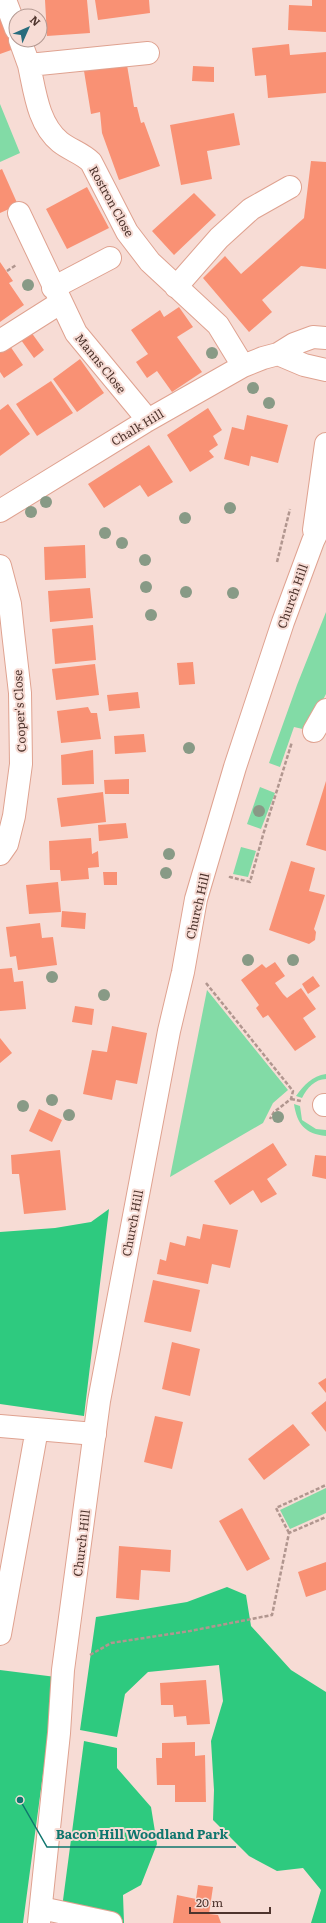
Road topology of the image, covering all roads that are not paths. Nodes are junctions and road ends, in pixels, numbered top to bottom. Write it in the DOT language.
graph roads {
  1 [pos="23,48"];
  2 [pos="148,53"];
  3 [pos="30,65"];
  4 [pos="290,187"];
  5 [pos="18,213"];
  6 [pos="110,258"];
  7 [pos="176,287"];
  8 [pos="57,296"];
  9 [pos="326,338"];
  10 [pos="0,341"];
  11 [pos="278,354"];
  12 [pos="243,366"];
  13 [pos="326,370"];
  14 [pos="148,420"];
  15 [pos="326,444"];
  16 [pos="0,511"];
  17 [pos="326,514"];
  18 [pos="313,541"];
  19 [pos="0,566"];
  20 [pos="326,710"];
  21 [pos="314,730"];
  22 [pos="0,854"];
  23 [pos="0,1426"];
  24 [pos="37,1430"];
  25 [pos="95,1434"];
  26 [pos="0,1634"];
  27 [pos="40,1915"];
  28 [pos="111,1923"];
  1 -- 3 [label="street, Rostron Close"];
  2 -- 3 [label="street"];
  3 -- 7 [label="street, Rostron Close"];
  4 -- 7 [label="street"];
  5 -- 8 [label="street, Manns Close"];
  6 -- 8 [label="street"];
  7 -- 12 [label="street, Rostron Close"];
  8 -- 10 [label="street"];
  8 -- 14 [label="street, Manns Close"];
  9 -- 11 [label="street, Chalk Hill"];
  11 -- 12 [label="street, Chalk Hill"];
  11 -- 13 [label="street"];
  12 -- 14 [label="street, Chalk Hill"];
  14 -- 16 [label="street, Chalk Hill"];
  15 -- 18 [label="street, Church Hill"];
  17 -- 18 [label="street, Church Hill"];
  18 -- 25 [label="street, Church Hill"];
  19 -- 22 [label="street, Cooper's Close"];
  20 -- 21 [label="street"];
  23 -- 24 [label="street"];
  24 -- 25 [label="street"];
  24 -- 26 [label="street"];
  25 -- 27 [label="street, Church Hill"];
  27 -- 28 [label="street"];
}
